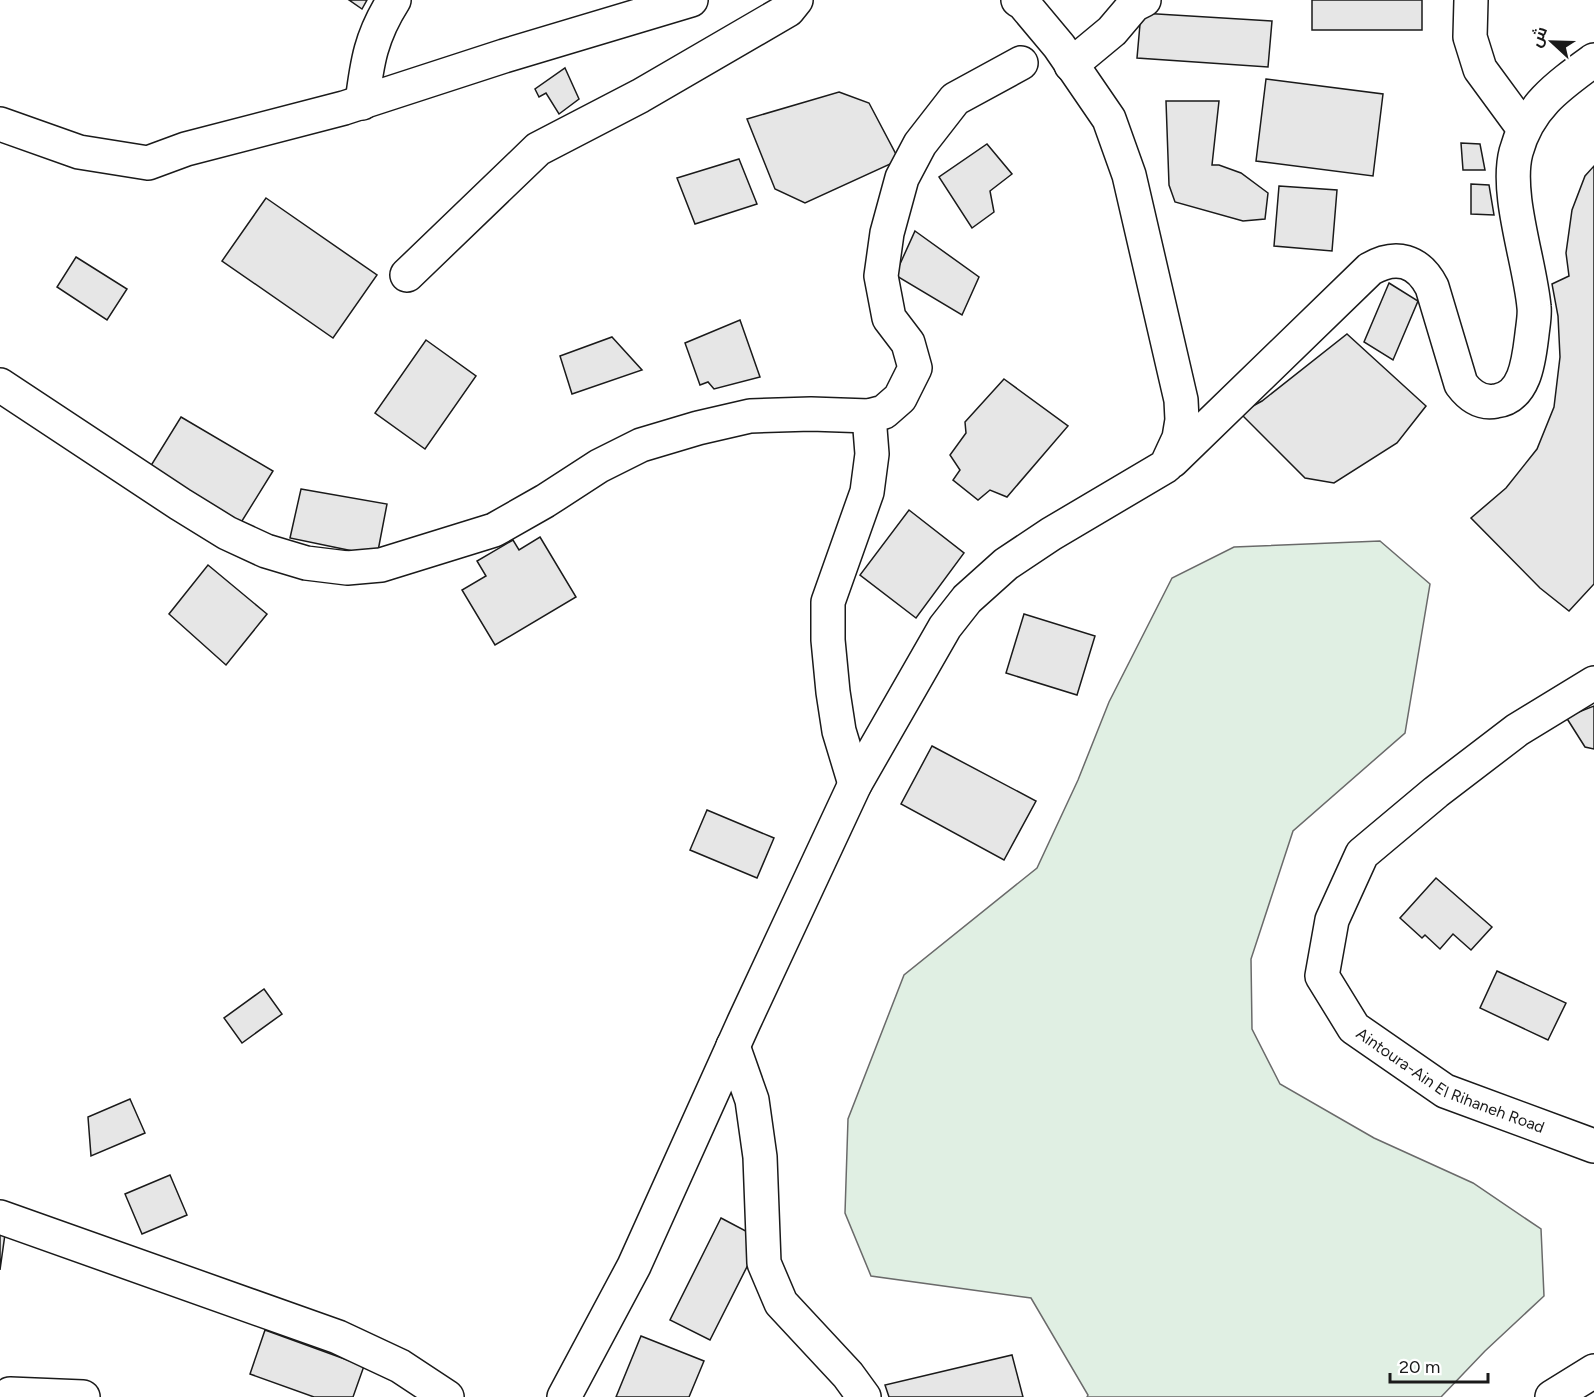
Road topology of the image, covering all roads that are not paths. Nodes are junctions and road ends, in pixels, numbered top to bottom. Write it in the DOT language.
graph roads {
  1 [pos="394,0"];
  2 [pos="691,0"];
  3 [pos="796,0"];
  4 [pos="1018,0"];
  5 [pos="1144,0"];
  6 [pos="1471,0"];
  7 [pos="1594,60"];
  8 [pos="1021,63"];
  9 [pos="1071,65"];
  10 [pos="362,103"];
  11 [pos="0,124"];
  12 [pos="1524,129"];
  13 [pos="407,275"];
  14 [pos="0,385"];
  15 [pos="868,416"];
  16 [pos="1166,466"];
  17 [pos="1594,683"];
  18 [pos="855,784"];
  19 [pos="733,1046"];
  20 [pos="1594,1146"];
  21 [pos="0,1217"];
  22 [pos="1594,1371"];
  23 [pos="10,1394"];
  24 [pos="83,1397"];
  25 [pos="447,1397"];
  26 [pos="564,1397"];
  27 [pos="864,1397"];
  28 [pos="1552,1397"];
  1 -- 10 [label="street"];
  2 -- 10 [label="street"];
  3 -- 13 [label="street"];
  4 -- 9 [label="street"];
  5 -- 9 [label="street"];
  6 -- 12 [label="street"];
  7 -- 12 [label="street"];
  8 -- 15 [label="street"];
  9 -- 16 [label="street"];
  10 -- 11 [label="street"];
  12 -- 16 [label="street"];
  14 -- 15 [label="street"];
  15 -- 18 [label="street"];
  16 -- 18 [label="street"];
  17 -- 20 [label="street, Aintoura-Ain El Rihaneh Road"];
  18 -- 19 [label="street"];
  19 -- 26 [label="street"];
  19 -- 27 [label="street"];
  21 -- 25 [label="street"];
  22 -- 28 [label="street"];
  23 -- 24 [label="street"];
}
